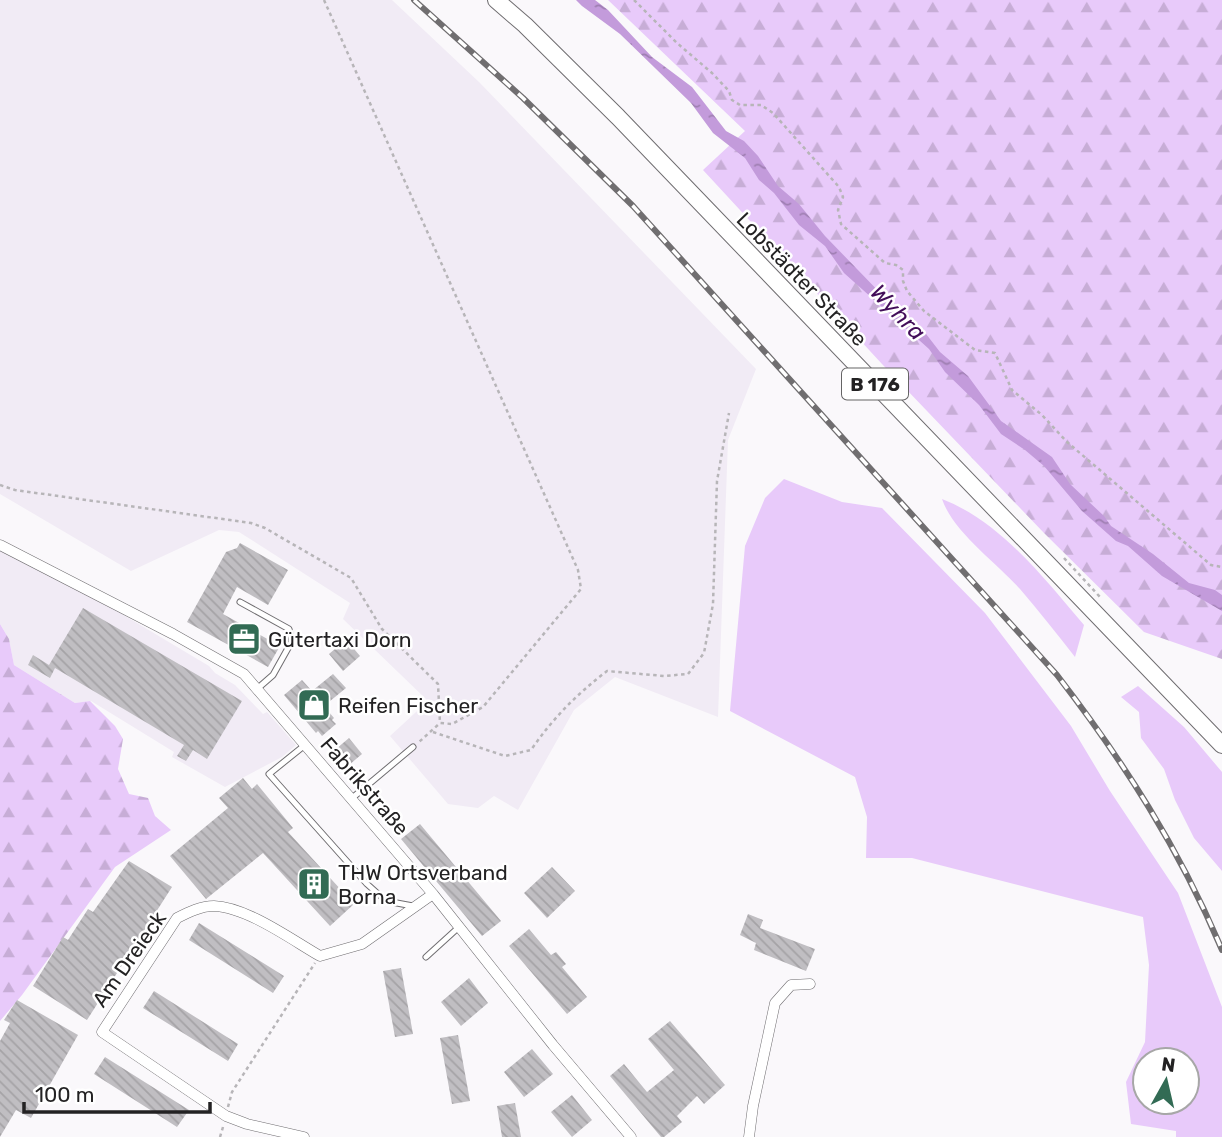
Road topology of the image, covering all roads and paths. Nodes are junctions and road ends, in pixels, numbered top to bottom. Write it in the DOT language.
graph roads {
  1 [pos="324,0"];
  2 [pos="496,0"];
  3 [pos="634,0"];
  4 [pos="729,413"];
  5 [pos="0,485"];
  6 [pos="0,545"];
  7 [pos="1222,568"];
  8 [pos="240,602"];
  9 [pos="257,689"];
  10 [pos="440,723"];
  11 [pos="431,732"];
  12 [pos="305,745"];
  13 [pos="1222,745"];
  14 [pos="413,747"];
  15 [pos="351,799"];
  16 [pos="433,894"];
  17 [pos="415,907"];
  18 [pos="459,927"];
  19 [pos="320,956"];
  20 [pos="426,957"];
  21 [pos="810,984"];
  22 [pos="226,1116"];
  23 [pos="220,1137"];
  24 [pos="304,1137"];
  25 [pos="631,1137"];
  26 [pos="749,1137"];
  1 -- 10 [label="path"];
  2 -- 13 [label="main road, Lobstädter Straße / B 176"];
  3 -- 7 [label="path"];
  4 -- 11 [label="path"];
  5 -- 10 [label="path"];
  6 -- 9 [label="street, Fabrikstraße"];
  8 -- 9 [label="lane"];
  9 -- 12 [label="street, Fabrikstraße"];
  10 -- 11 [label="path"];
  11 -- 14 [label="path"];
  12 -- 15 [label="street, Fabrikstraße"];
  12 -- 17 [label="lane"];
  14 -- 15 [label="lane"];
  15 -- 16 [label="street, Fabrikstraße"];
  16 -- 17 [label="street"];
  16 -- 18 [label="street, Fabrikstraße"];
  17 -- 19 [label="street"];
  18 -- 20 [label="lane"];
  18 -- 25 [label="street, Fabrikstraße"];
  19 -- 22 [label="path"];
  19 -- 22 [label="street, Am Dreieck"];
  21 -- 26 [label="street"];
  22 -- 23 [label="path"];
  22 -- 24 [label="street, Am Dreieck"];
}
